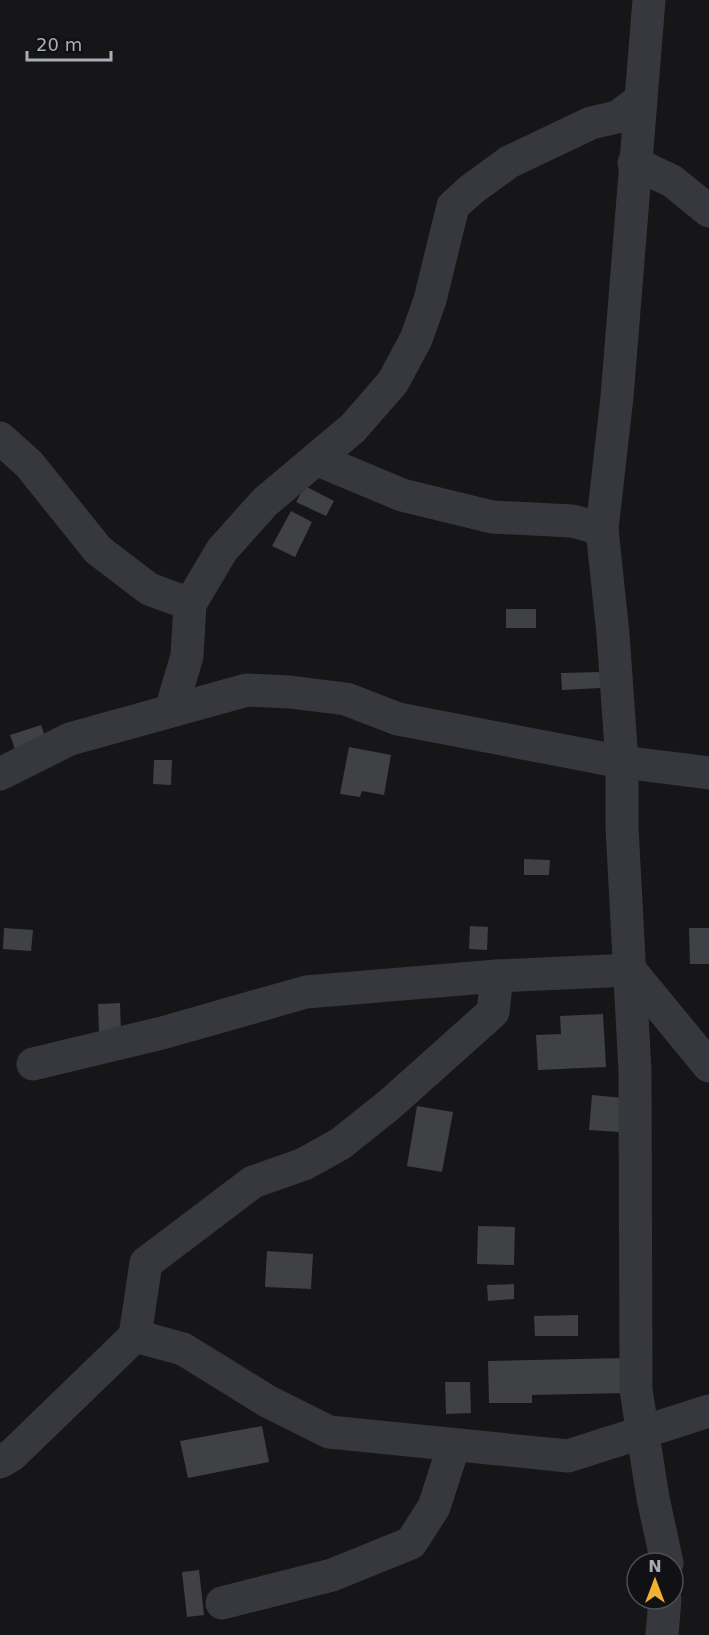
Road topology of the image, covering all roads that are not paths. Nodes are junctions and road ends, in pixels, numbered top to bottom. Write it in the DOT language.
graph roads {
  1 [pos="649,0"];
  2 [pos="639,101"];
  3 [pos="634,163"];
  4 [pos="709,211"];
  5 [pos="0,438"];
  6 [pos="316,459"];
  7 [pos="602,530"];
  8 [pos="190,604"];
  9 [pos="171,710"];
  10 [pos="622,762"];
  11 [pos="709,773"];
  12 [pos="0,774"];
  13 [pos="630,970"];
  14 [pos="497,976"];
  15 [pos="33,1065"];
  16 [pos="709,1066"];
  17 [pos="135,1336"];
  18 [pos="709,1411"];
  19 [pos="642,1431"];
  20 [pos="454,1445"];
  21 [pos="0,1462"];
  22 [pos="665,1551"];
  23 [pos="222,1603"];
  24 [pos="664,1611"];
  25 [pos="662,1635"];
  1 -- 2 [label="street"];
  2 -- 3 [label="street"];
  2 -- 6 [label="street"];
  3 -- 4 [label="street"];
  3 -- 7 [label="street"];
  5 -- 8 [label="street"];
  6 -- 7 [label="street"];
  6 -- 8 [label="street"];
  7 -- 10 [label="street"];
  8 -- 9 [label="street"];
  9 -- 10 [label="street"];
  9 -- 12 [label="street"];
  10 -- 11 [label="street"];
  10 -- 13 [label="street"];
  13 -- 14 [label="street"];
  13 -- 16 [label="street"];
  13 -- 19 [label="street"];
  14 -- 15 [label="street"];
  14 -- 17 [label="street"];
  17 -- 20 [label="street"];
  17 -- 21 [label="street"];
  18 -- 19 [label="street"];
  19 -- 20 [label="street"];
  19 -- 22 [label="street"];
  20 -- 23 [label="street"];
  24 -- 25 [label="street"];
}
